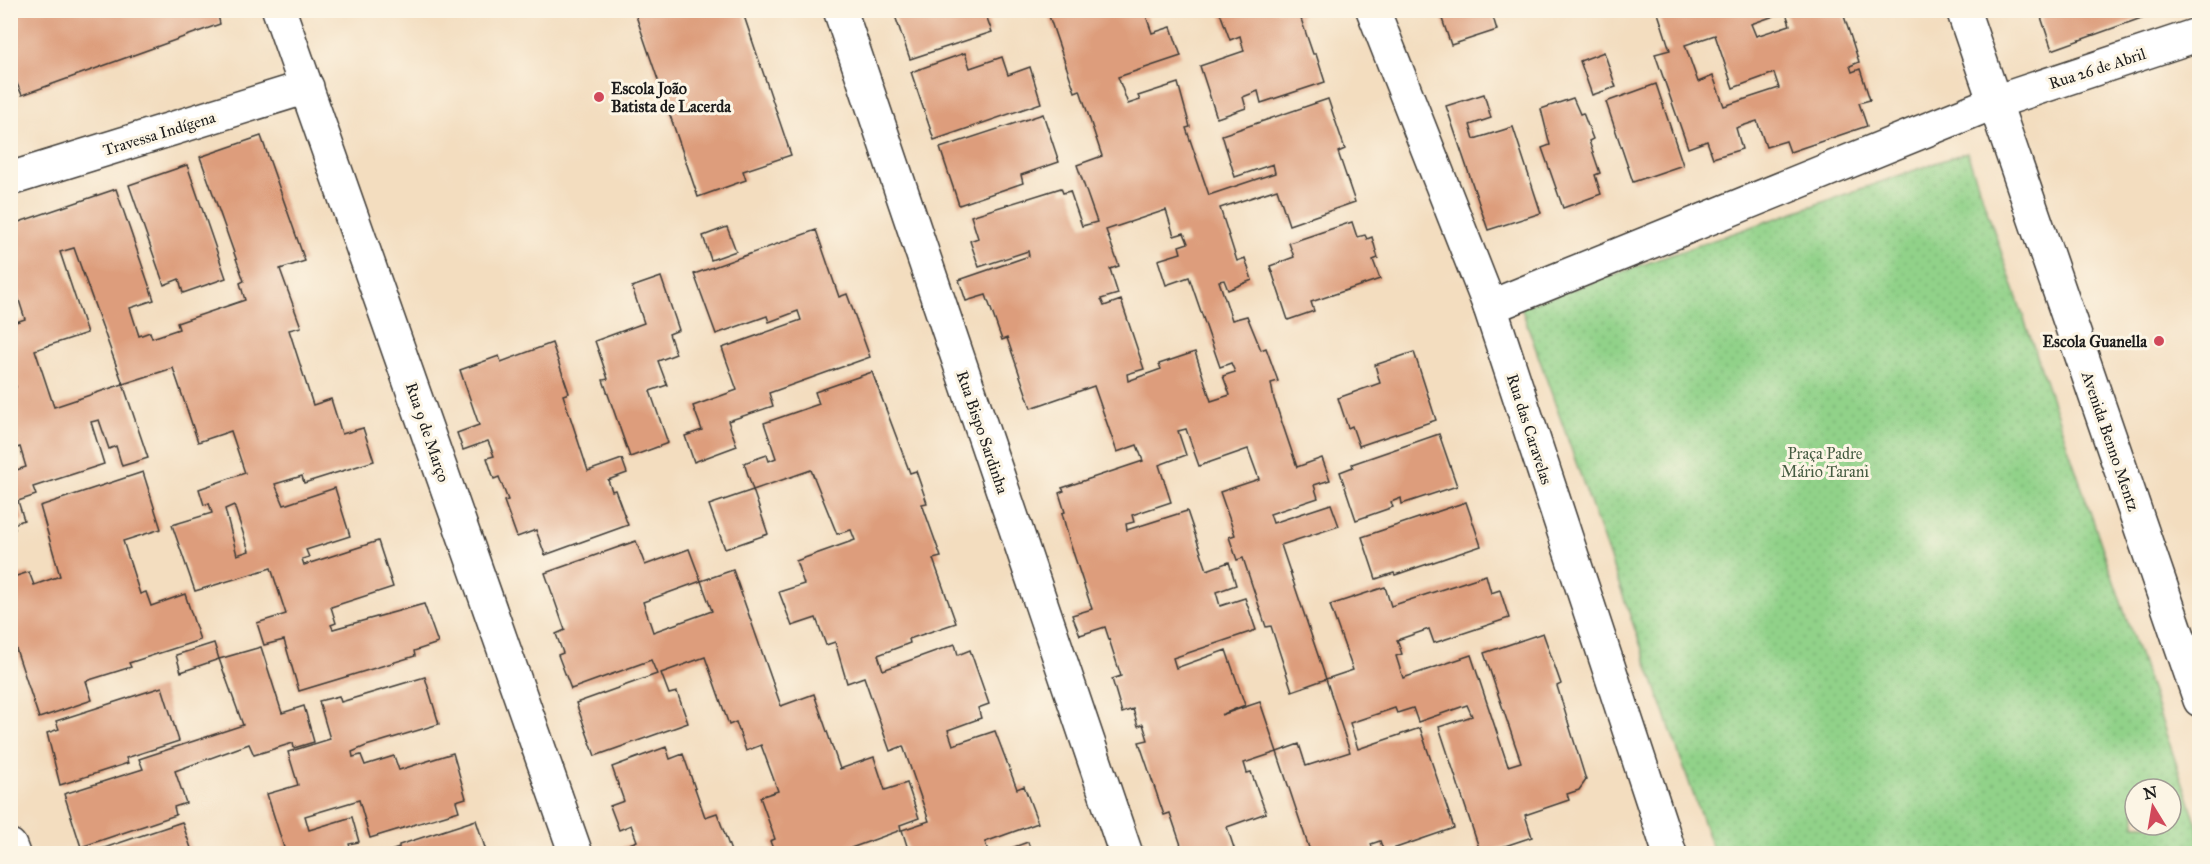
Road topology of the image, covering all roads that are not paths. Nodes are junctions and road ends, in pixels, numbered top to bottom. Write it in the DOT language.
graph roads {
  1 [pos="279,10"];
  2 [pos="840,10"];
  3 [pos="1373,10"];
  4 [pos="1963,10"];
  5 [pos="2199,34"];
  6 [pos="307,87"];
  7 [pos="1995,102"];
  8 [pos="10,179"];
  9 [pos="1490,307"];
  10 [pos="2199,700"];
  11 [pos="10,846"];
  12 [pos="13,854"];
  13 [pos="576,854"];
  14 [pos="1126,854"];
  15 [pos="1670,854"];
  1 -- 6 [label="street, Rua 9 de Março"];
  2 -- 14 [label="street, Rua Bispo Sardinha"];
  3 -- 9 [label="street, Rua das Caravelas"];
  4 -- 7 [label="street, Avenida Benno Mentz"];
  5 -- 7 [label="street, Rua 26 de Abril"];
  6 -- 8 [label="street, Travessa Indígena"];
  6 -- 13 [label="street, Rua 9 de Março"];
  7 -- 9 [label="street"];
  7 -- 10 [label="street, Avenida Benno Mentz"];
  9 -- 15 [label="street, Rua das Caravelas"];
  11 -- 12 [label="street"];
}
